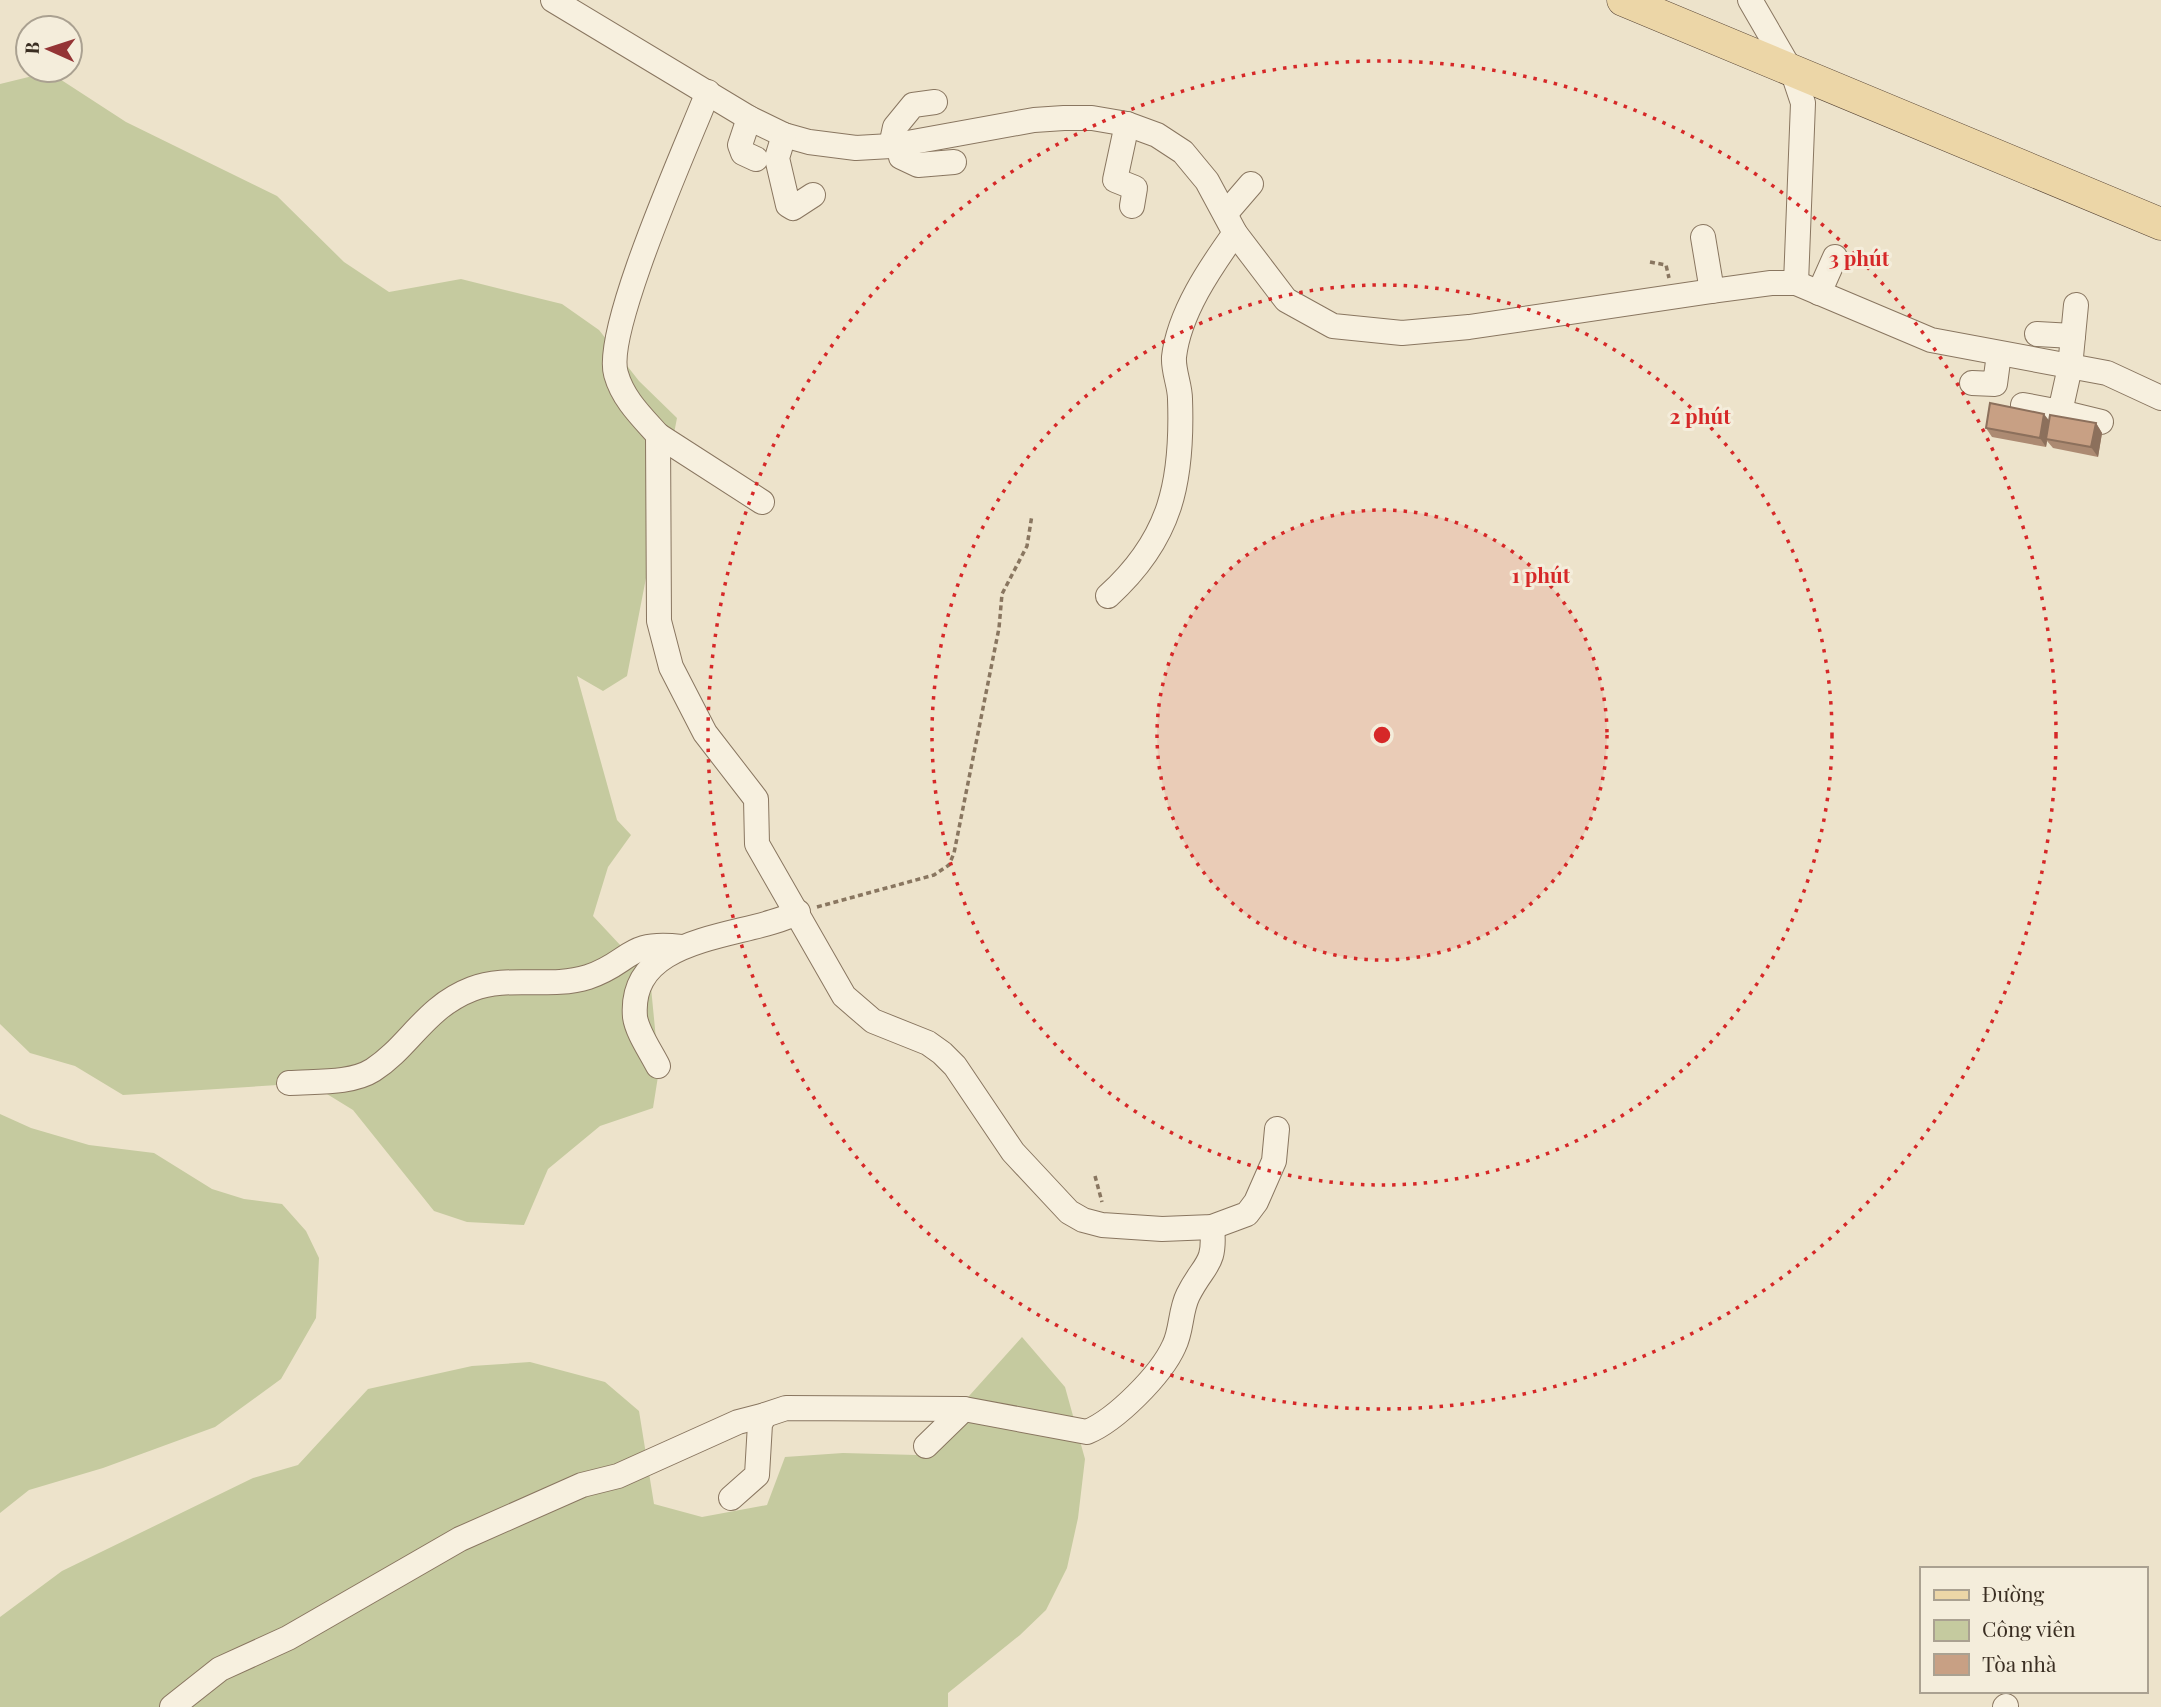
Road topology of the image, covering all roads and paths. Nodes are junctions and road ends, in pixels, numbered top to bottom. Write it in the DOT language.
graph roads {
  1 [pos="553,0"];
  2 [pos="1623,0"];
  3 [pos="1750,0"];
  4 [pos="1791,71"];
  5 [pos="708,92"];
  6 [pos="935,102"];
  7 [pos="748,118"];
  8 [pos="1127,124"];
  9 [pos="783,135"];
  10 [pos="895,146"];
  11 [pos="756,159"];
  12 [pos="954,162"];
  13 [pos="1251,184"];
  14 [pos="813,195"];
  15 [pos="1132,206"];
  16 [pos="1231,223"];
  17 [pos="2161,224"];
  18 [pos="1703,237"];
  19 [pos="1835,257"];
  20 [pos="1807,288"];
  21 [pos="1712,291"];
  22 [pos="2076,304"];
  23 [pos="2038,334"];
  24 [pos="2073,335"];
  25 [pos="1999,354"];
  26 [pos="2070,367"];
  27 [pos="1972,383"];
  28 [pos="2161,398"];
  29 [pos="2023,405"];
  30 [pos="2060,412"];
  31 [pos="2101,422"];
  32 [pos="658,435"];
  33 [pos="762,502"];
  34 [pos="1032,515"];
  35 [pos="1108,596"];
  36 [pos="798,912"];
  37 [pos="681,947"];
  38 [pos="658,1066"];
  39 [pos="289,1083"];
  40 [pos="1277,1129"];
  41 [pos="1212,1227"];
  42 [pos="964,1409"];
  43 [pos="765,1415"];
  44 [pos="926,1446"];
  45 [pos="731,1497"];
  46 [pos="172,1707"];
  1 -- 5 [label="street"];
  2 -- 4 [label="main road"];
  3 -- 4 [label="street"];
  4 -- 17 [label="main road"];
  4 -- 20 [label="street"];
  5 -- 7 [label="street"];
  5 -- 32 [label="street"];
  6 -- 10 [label="street"];
  7 -- 9 [label="street"];
  7 -- 11 [label="street"];
  8 -- 10 [label="street"];
  8 -- 15 [label="street"];
  8 -- 16 [label="street"];
  9 -- 10 [label="street"];
  9 -- 14 [label="street"];
  10 -- 12 [label="street"];
  13 -- 16 [label="street"];
  16 -- 21 [label="street"];
  16 -- 35 [label="street"];
  18 -- 21 [label="street"];
  19 -- 20 [label="street"];
  20 -- 21 [label="street"];
  20 -- 25 [label="street"];
  22 -- 24 [label="street"];
  23 -- 24 [label="street"];
  24 -- 26 [label="street"];
  25 -- 26 [label="street"];
  25 -- 27 [label="street"];
  26 -- 28 [label="street"];
  26 -- 30 [label="street"];
  29 -- 30 [label="street"];
  30 -- 31 [label="street"];
  32 -- 33 [label="street"];
  32 -- 36 [label="street"];
  34 -- 36 [label="path"];
  36 -- 37 [label="street"];
  36 -- 41 [label="street"];
  37 -- 38 [label="street"];
  37 -- 39 [label="street"];
  40 -- 41 [label="street"];
  41 -- 42 [label="street"];
  42 -- 43 [label="street"];
  42 -- 44 [label="street"];
  43 -- 45 [label="street"];
  43 -- 46 [label="street"];
}
